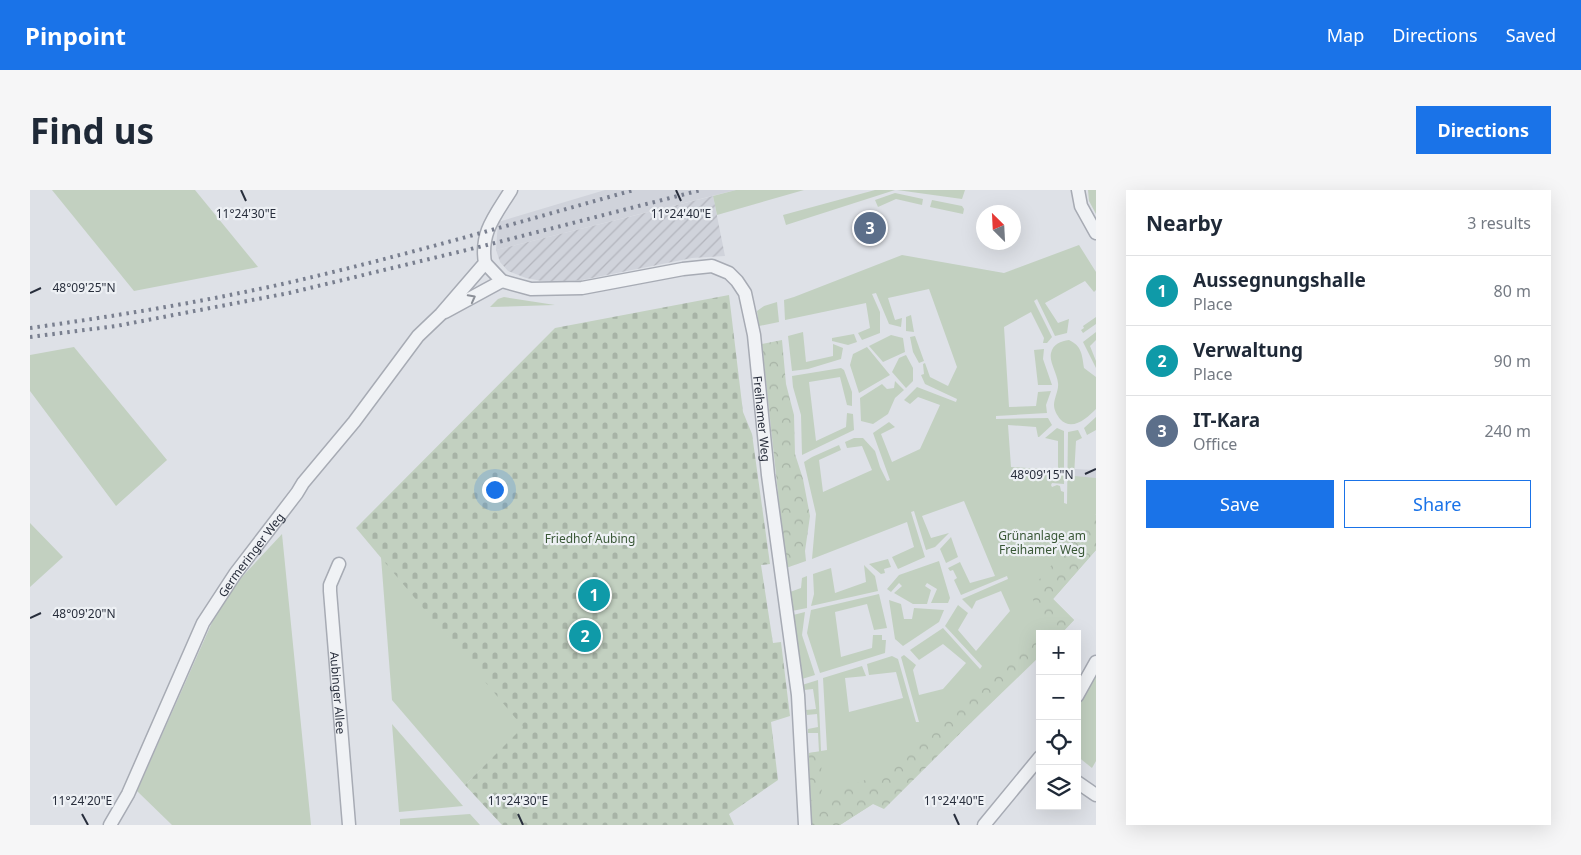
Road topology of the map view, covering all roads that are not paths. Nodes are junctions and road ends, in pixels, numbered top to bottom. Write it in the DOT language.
graph roads {
  1 [pos="511,190"];
  2 [pos="1078,190"];
  3 [pos="1096,233"];
  4 [pos="485,263"];
  5 [pos="502,281"];
  6 [pos="441,314"];
  7 [pos="339,564"];
  8 [pos="1096,662"];
  9 [pos="1081,689"];
  10 [pos="1036,762"];
  11 [pos="1081,785"];
  12 [pos="1096,795"];
  13 [pos="110,825"];
  14 [pos="349,825"];
  15 [pos="805,825"];
  16 [pos="984,825"];
  1 -- 4 [label="street"];
  2 -- 3 [label="street"];
  4 -- 5 [label="street"];
  4 -- 6 [label="street, Germeringer Weg"];
  6 -- 5 [label="street, Germeringer Weg, one-way"];
  5 -- 15 [label="street, Freihamer Weg"];
  6 -- 13 [label="street, Germeringer Weg"];
  7 -- 14 [label="street, Aubinger Allee"];
  8 -- 9 [label="street"];
  10 -- 16 [label="street"];
  11 -- 12 [label="street"];
}
